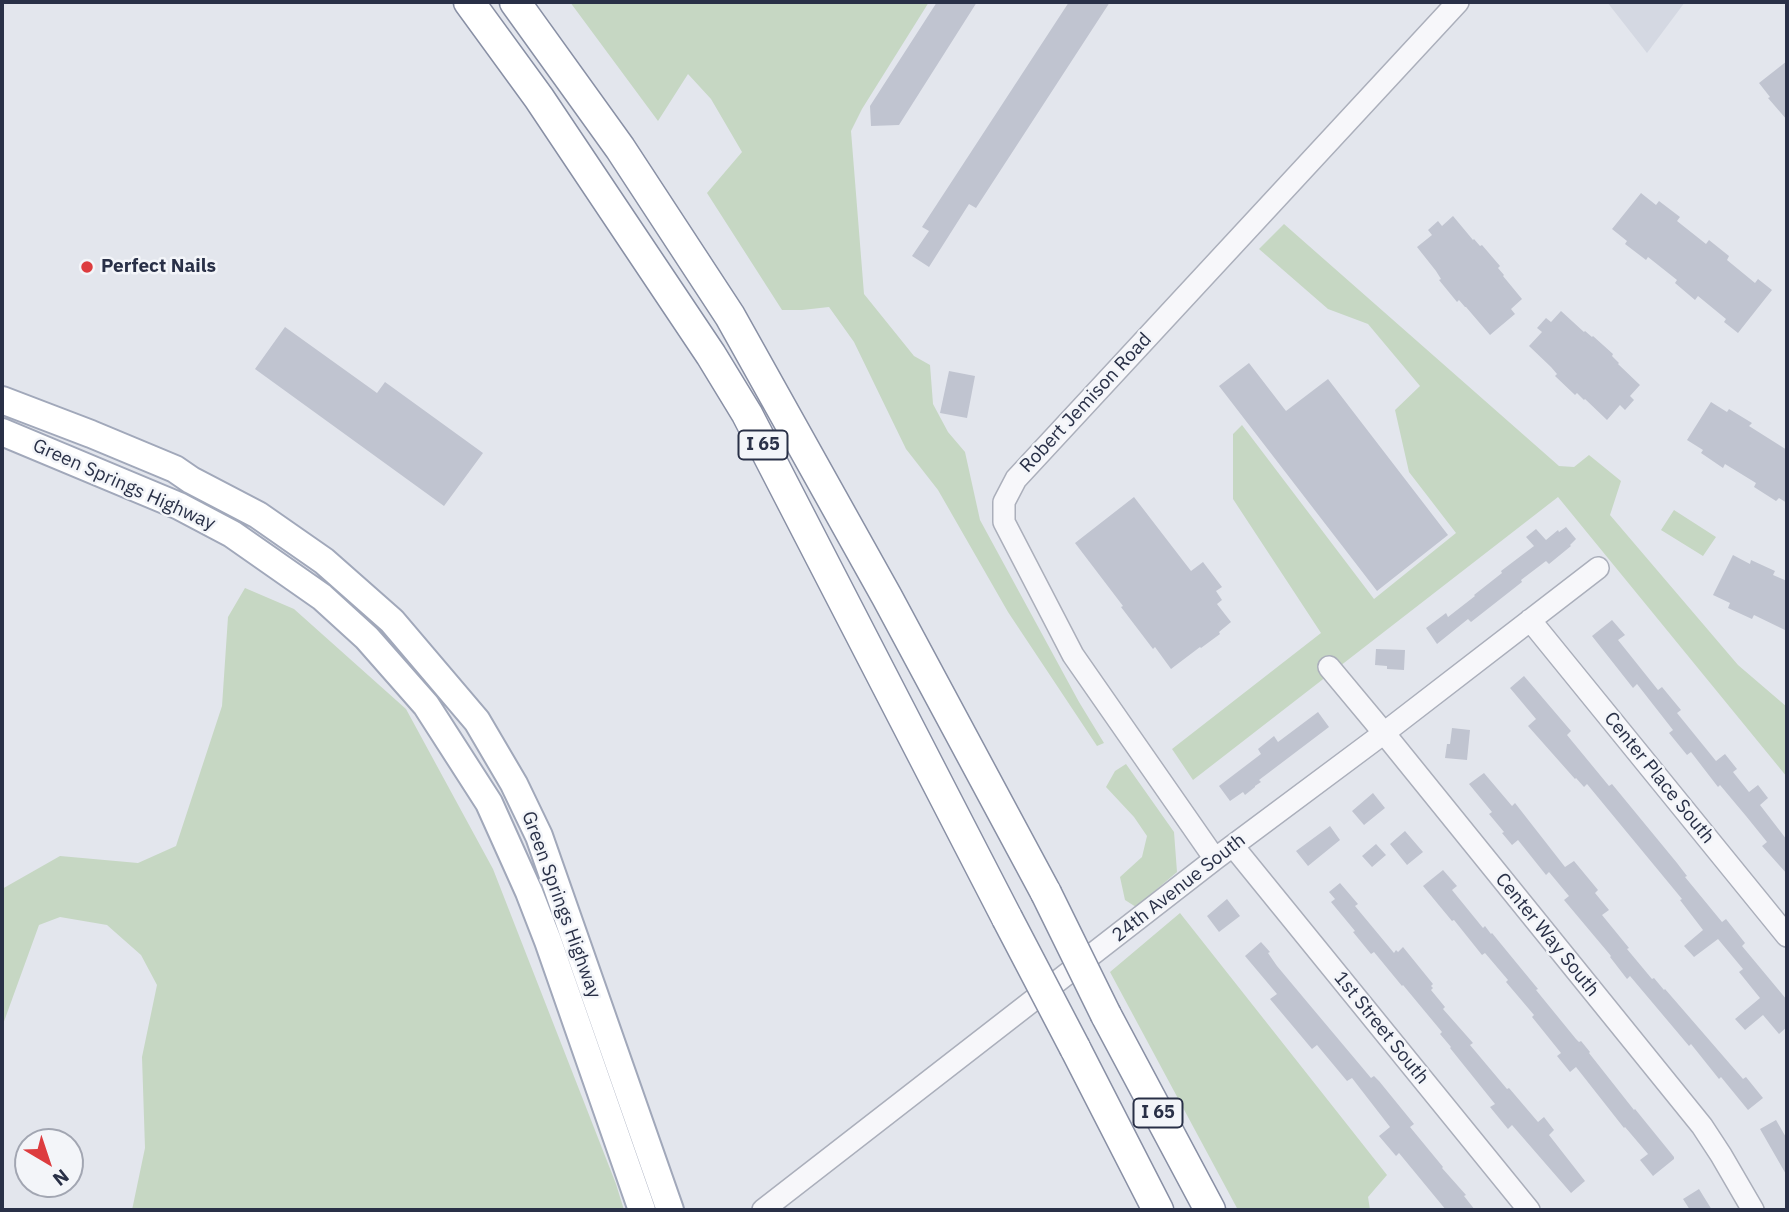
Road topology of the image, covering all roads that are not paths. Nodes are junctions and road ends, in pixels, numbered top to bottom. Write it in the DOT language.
graph roads {
  1 [pos="469,2"];
  2 [pos="515,2"];
  3 [pos="1458,2"];
  4 [pos="2,400"];
  5 [pos="2,432"];
  6 [pos="1598,568"];
  7 [pos="1530,620"];
  8 [pos="1329,667"];
  9 [pos="1384,733"];
  10 [pos="1233,846"];
  11 [pos="1215,859"];
  12 [pos="1787,936"];
  13 [pos="642,1210"];
  14 [pos="670,1210"];
  15 [pos="763,1210"];
  16 [pos="1158,1210"];
  17 [pos="1210,1210"];
  18 [pos="1529,1210"];
  19 [pos="1753,1210"];
  1 -- 16 [label="highway, I 65, bridge"];
  2 -- 17 [label="highway, I 65, bridge"];
  3 -- 11 [label="street, Robert Jemison Road"];
  4 -- 14 [label="main road, Green Springs Highway"];
  5 -- 13 [label="main road, Green Springs Highway"];
  6 -- 7 [label="street, 24th Avenue South"];
  7 -- 9 [label="street, 24th Avenue South"];
  7 -- 12 [label="street, Center Place South"];
  8 -- 9 [label="street, Center Way South"];
  9 -- 10 [label="street, 24th Avenue South"];
  9 -- 19 [label="street, Center Way South"];
  10 -- 11 [label="street, 24th Avenue South"];
  10 -- 18 [label="street, 1st Street South"];
  11 -- 15 [label="street, 24th Avenue South"];
}
